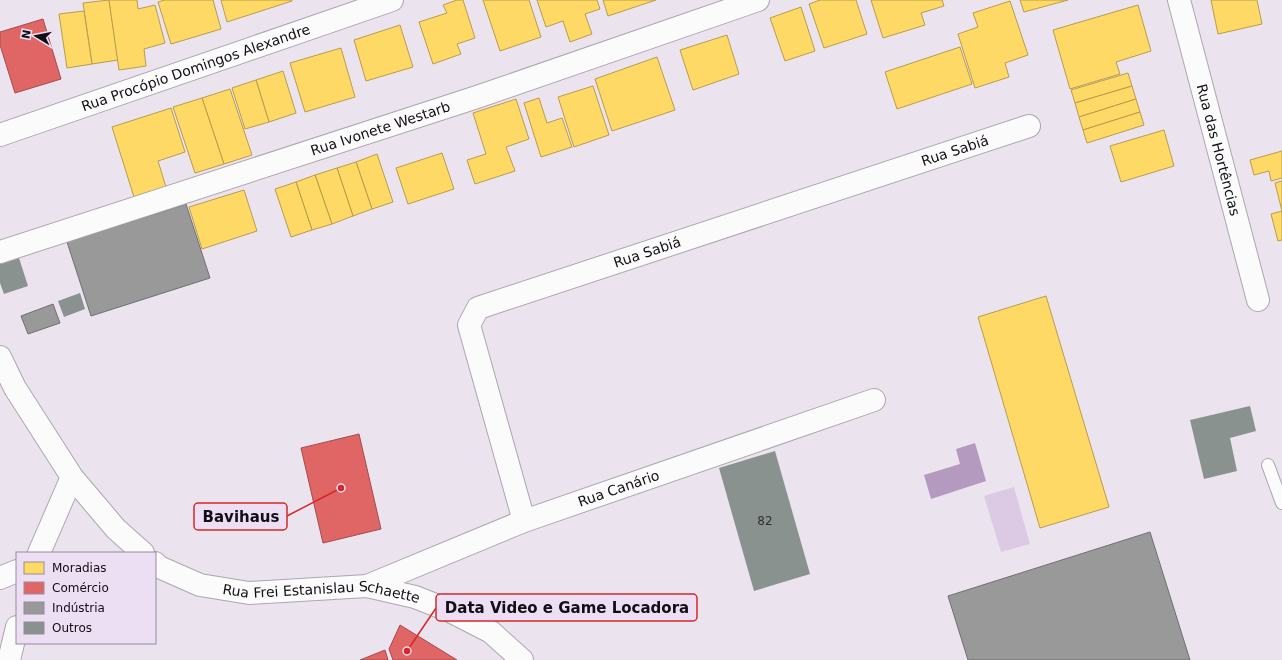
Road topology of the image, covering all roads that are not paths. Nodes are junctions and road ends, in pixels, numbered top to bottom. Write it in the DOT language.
graph roads {
  1 [pos="392,0"];
  2 [pos="758,0"];
  3 [pos="1179,0"];
  4 [pos="1029,126"];
  5 [pos="0,135"];
  6 [pos="0,252"];
  7 [pos="1258,300"];
  8 [pos="0,357"];
  9 [pos="874,400"];
  10 [pos="1268,465"];
  11 [pos="72,477"];
  12 [pos="1282,503"];
  13 [pos="524,521"];
  14 [pos="39,552"];
  15 [pos="142,552"];
  16 [pos="156,564"];
  17 [pos="16,572"];
  18 [pos="0,578"];
  19 [pos="367,586"];
  20 [pos="16,631"];
  21 [pos="9,660"];
  22 [pos="522,660"];
  1 -- 5 [label="street, Rua Procópio Domingos Alexandre"];
  2 -- 6 [label="street, Rua Ivonete Westarb"];
  3 -- 7 [label="street, Rua das Hortências"];
  4 -- 13 [label="street, Rua Sabiá"];
  8 -- 11 [label="street"];
  9 -- 13 [label="street, Rua Canário"];
  10 -- 12 [label="lane"];
  11 -- 14 [label="street"];
  11 -- 15 [label="street"];
  13 -- 19 [label="street, Rua Canário"];
  16 -- 19 [label="street, Rua Frei Estanislau Schaette"];
  17 -- 18 [label="street"];
  19 -- 22 [label="street, Rua Frei Estanislau Schaette"];
  20 -- 21 [label="street"];
}
